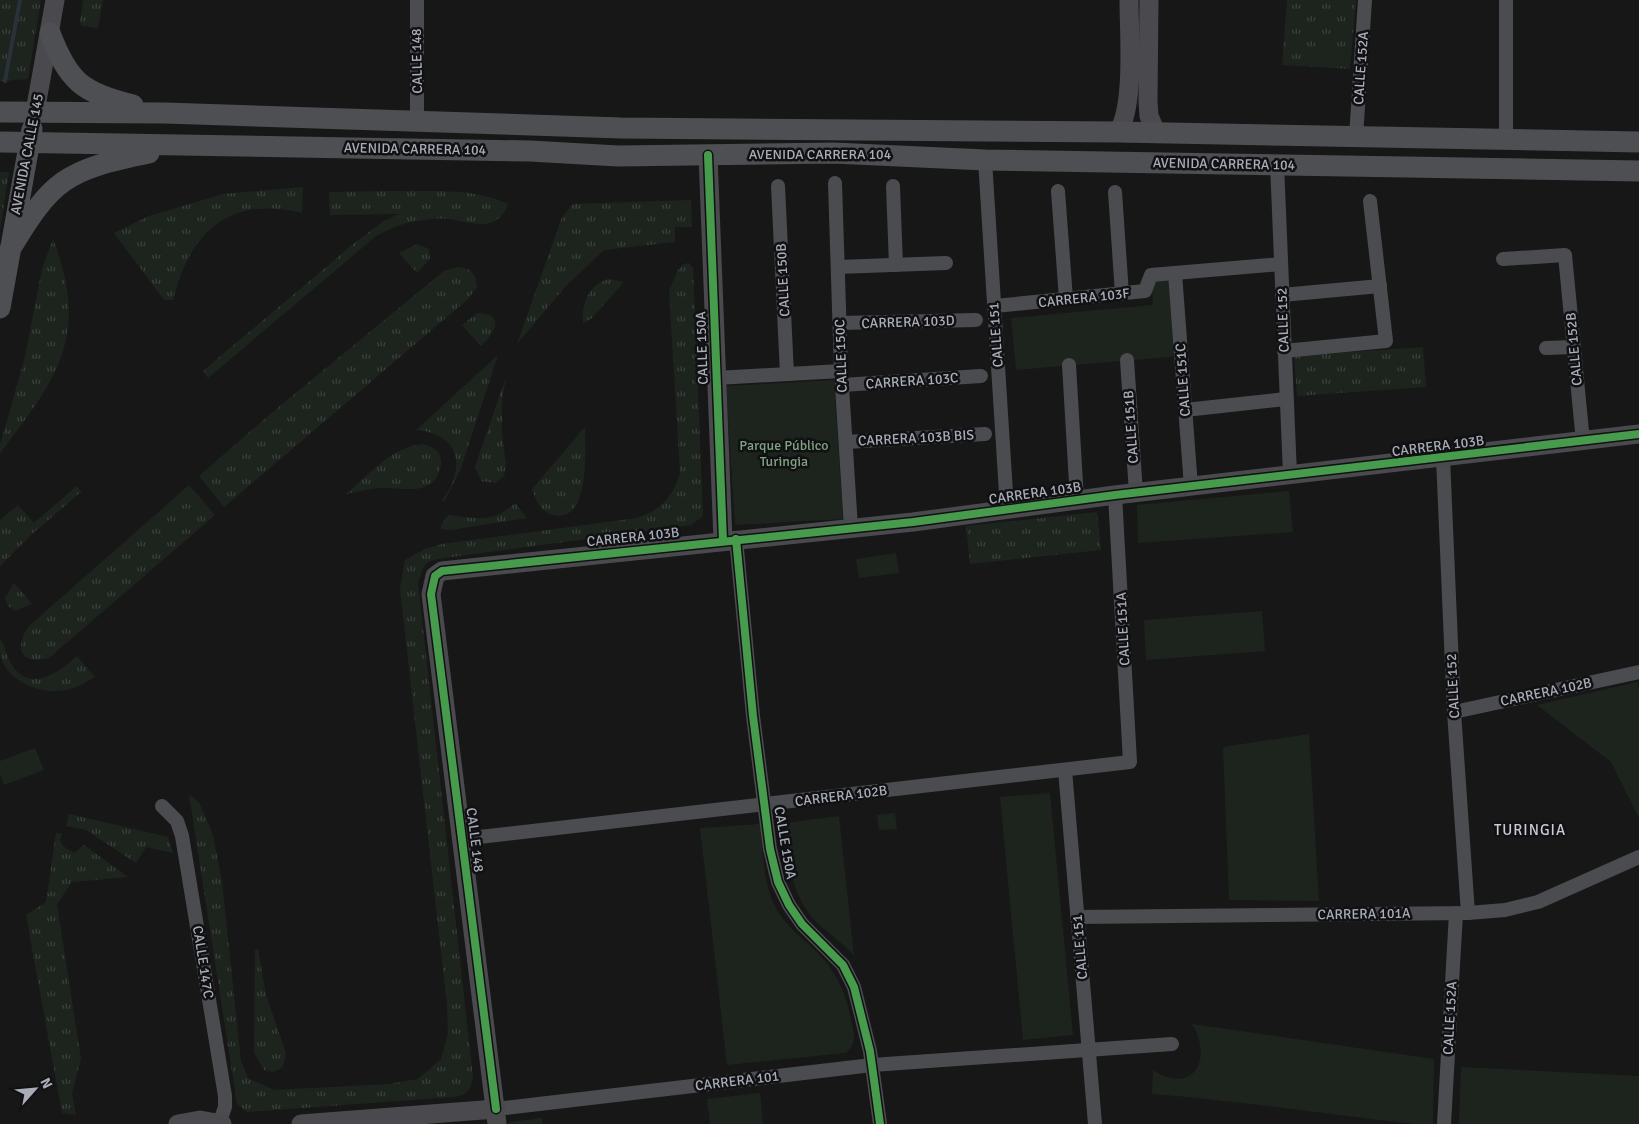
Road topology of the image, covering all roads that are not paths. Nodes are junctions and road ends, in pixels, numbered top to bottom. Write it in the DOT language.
graph roads {
  1 [pos="55,0"];
  2 [pos="417,0"];
  3 [pos="1129,0"];
  4 [pos="1149,0"];
  5 [pos="1366,0"];
  6 [pos="1506,0"];
  7 [pos="50,33"];
  8 [pos="0,112"];
  9 [pos="35,112"];
  10 [pos="165,113"];
  11 [pos="417,121"];
  12 [pos="621,128"];
  13 [pos="1118,132"];
  14 [pos="1156,132"];
  15 [pos="1356,137"];
  16 [pos="1506,139"];
  17 [pos="0,142"];
  18 [pos="29,142"];
  19 [pos="1639,142"];
  20 [pos="192,144"];
  21 [pos="708,155"];
  22 [pos="618,156"];
  23 [pos="986,160"];
  24 [pos="1277,164"];
  25 [pos="1639,171"];
  26 [pos="835,183"];
  27 [pos="778,186"];
  28 [pos="893,186"];
  29 [pos="1058,191"];
  30 [pos="1115,192"];
  31 [pos="1370,201"];
  32 [pos="8,253"];
  33 [pos="1503,259"];
  34 [pos="946,263"];
  35 [pos="1281,264"];
  36 [pos="896,265"];
  37 [pos="838,267"];
  38 [pos="1175,273"];
  39 [pos="1380,286"];
  40 [pos="1122,294"];
  41 [pos="1282,295"];
  42 [pos="1066,299"];
  43 [pos="995,306"];
  44 [pos="0,308"];
  45 [pos="976,320"];
  46 [pos="840,323"];
  47 [pos="1573,347"];
  48 [pos="1546,348"];
  49 [pos="1284,351"];
  50 [pos="1127,360"];
  51 [pos="1069,365"];
  52 [pos="842,370"];
  53 [pos="787,374"];
  54 [pos="981,376"];
  55 [pos="716,378"];
  56 [pos="842,385"];
  57 [pos="1286,399"];
  58 [pos="1185,410"];
  59 [pos="985,434"];
  60 [pos="1639,434"];
  61 [pos="846,442"];
  62 [pos="1582,442"];
  63 [pos="1443,458"];
  64 [pos="1290,475"];
  65 [pos="1191,487"];
  66 [pos="1136,493"];
  67 [pos="1115,495"];
  68 [pos="1077,500"];
  69 [pos="1007,509"];
  70 [pos="851,528"];
  71 [pos="729,540"];
  72 [pos="435,576"];
  73 [pos="1639,672"];
  74 [pos="1454,712"];
  75 [pos="1130,762"];
  76 [pos="1065,770"];
  77 [pos="765,804"];
  78 [pos="162,806"];
  79 [pos="462,839"];
  80 [pos="1639,857"];
  81 [pos="1462,913"];
  82 [pos="1077,917"];
  83 [pos="1172,1044"];
  84 [pos="1089,1050"];
  85 [pos="872,1065"];
  86 [pos="497,1117"];
  87 [pos="178,1124"];
  88 [pos="220,1124"];
  89 [pos="301,1124"];
  90 [pos="880,1124"];
  91 [pos="1095,1124"];
  92 [pos="1444,1124"];
  1 -- 7 [label="street, AVENIDA CALLE 145"];
  2 -- 11 [label="street, CALLE 148"];
  3 -- 13 [label="street"];
  4 -- 14 [label="street"];
  5 -- 15 [label="street, CALLE 152A"];
  6 -- 16 [label="street"];
  7 -- 9 [label="street, AVENIDA CALLE 145"];
  7 -- 10 [label="main road"];
  8 -- 9 [label="main road, AVENIDA CARRERA 104"];
  9 -- 10 [label="main road, AVENIDA CARRERA 104"];
  9 -- 18 [label="main road, AVENIDA CALLE 145"];
  10 -- 11 [label="main road, AVENIDA CARRERA 104"];
  11 -- 12 [label="main road, AVENIDA CARRERA 104"];
  12 -- 13 [label="main road, AVENIDA CARRERA 104"];
  12 -- 22 [label="main road"];
  13 -- 14 [label="main road, AVENIDA CARRERA 104"];
  14 -- 15 [label="main road, AVENIDA CARRERA 104"];
  15 -- 16 [label="main road, AVENIDA CARRERA 104"];
  16 -- 19 [label="main road, AVENIDA CARRERA 104"];
  17 -- 18 [label="main road, AVENIDA CARRERA 104"];
  18 -- 20 [label="main road, AVENIDA CARRERA 104"];
  18 -- 32 [label="main road, AVENIDA CALLE 145"];
  20 -- 22 [label="main road, AVENIDA CARRERA 104"];
  20 -- 32 [label="main road"];
  21 -- 22 [label="main road, AVENIDA CARRERA 104"];
  21 -- 23 [label="main road, AVENIDA CARRERA 104"];
  21 -- 55 [label="street, CALLE 150A"];
  23 -- 24 [label="main road, AVENIDA CARRERA 104"];
  23 -- 43 [label="street, CALLE 151"];
  24 -- 25 [label="main road, AVENIDA CARRERA 104"];
  24 -- 35 [label="street, CALLE 152"];
  26 -- 37 [label="street, CALLE 150C"];
  27 -- 53 [label="street, CALLE 150B"];
  28 -- 36 [label="street"];
  29 -- 42 [label="street"];
  30 -- 40 [label="street"];
  31 -- 39 [label="street"];
  32 -- 44 [label="main road, AVENIDA CALLE 145"];
  33 -- 47 [label="street, CALLE 152B"];
  34 -- 36 [label="street"];
  35 -- 38 [label="street, CARRERA 103F"];
  35 -- 41 [label="street, CALLE 152"];
  36 -- 37 [label="street"];
  37 -- 46 [label="street, CALLE 150C"];
  38 -- 40 [label="street, CARRERA 103F"];
  38 -- 58 [label="street, CALLE 151C"];
  39 -- 41 [label="street"];
  39 -- 49 [label="street"];
  40 -- 42 [label="street, CARRERA 103F"];
  41 -- 49 [label="street, CALLE 152"];
  42 -- 43 [label="street, CARRERA 103F"];
  43 -- 69 [label="street, CALLE 151"];
  45 -- 46 [label="street, CARRERA 103D"];
  46 -- 52 [label="street, CALLE 150C"];
  47 -- 48 [label="street"];
  47 -- 62 [label="street, CALLE 152B"];
  49 -- 57 [label="street, CALLE 152"];
  50 -- 66 [label="street, CALLE 151B"];
  51 -- 68 [label="street"];
  52 -- 53 [label="street"];
  52 -- 56 [label="street, CALLE 150C"];
  53 -- 55 [label="street"];
  54 -- 56 [label="street, CARRERA 103C"];
  55 -- 71 [label="street, CALLE 150A"];
  56 -- 61 [label="street, CALLE 150C"];
  57 -- 58 [label="street"];
  57 -- 64 [label="street, CALLE 152"];
  58 -- 65 [label="street, CALLE 151C"];
  59 -- 61 [label="street, CARRERA 103B BIS"];
  60 -- 62 [label="street, CARRERA 103B"];
  61 -- 70 [label="street, CALLE 150C"];
  62 -- 63 [label="street, CARRERA 103B"];
  63 -- 64 [label="street, CARRERA 103B"];
  63 -- 74 [label="street, CALLE 152"];
  64 -- 65 [label="street, CARRERA 103B"];
  65 -- 66 [label="street, CARRERA 103B"];
  66 -- 67 [label="street, CARRERA 103B"];
  67 -- 68 [label="street, CARRERA 103B"];
  67 -- 75 [label="street, CALLE 151A"];
  68 -- 69 [label="street, CARRERA 103B"];
  69 -- 70 [label="street, CARRERA 103B"];
  70 -- 71 [label="street, CARRERA 103B"];
  71 -- 72 [label="street, CARRERA 103B"];
  71 -- 77 [label="street, CALLE 150A"];
  72 -- 79 [label="street, CALLE 148"];
  73 -- 74 [label="street, CARRERA 102B"];
  74 -- 81 [label="street, CALLE 152"];
  75 -- 76 [label="street, CARRERA 102B"];
  76 -- 77 [label="street, CARRERA 102B"];
  76 -- 82 [label="street, CALLE 151"];
  77 -- 79 [label="street, CARRERA 102B"];
  77 -- 85 [label="street, CALLE 150A"];
  78 -- 88 [label="street, CALLE 147C"];
  79 -- 86 [label="street, CALLE 148"];
  80 -- 81 [label="street, CARRERA 101A"];
  81 -- 82 [label="street, CARRERA 101A"];
  81 -- 92 [label="street, CALLE 152A"];
  82 -- 84 [label="street, CALLE 151"];
  83 -- 84 [label="street, CARRERA 101"];
  84 -- 85 [label="street, CARRERA 101"];
  84 -- 91 [label="street, CALLE 151"];
  85 -- 86 [label="street, CARRERA 101"];
  85 -- 90 [label="street, CALLE 150A"];
  86 -- 89 [label="street, CARRERA 101"];
  87 -- 88 [label="street"];
}
